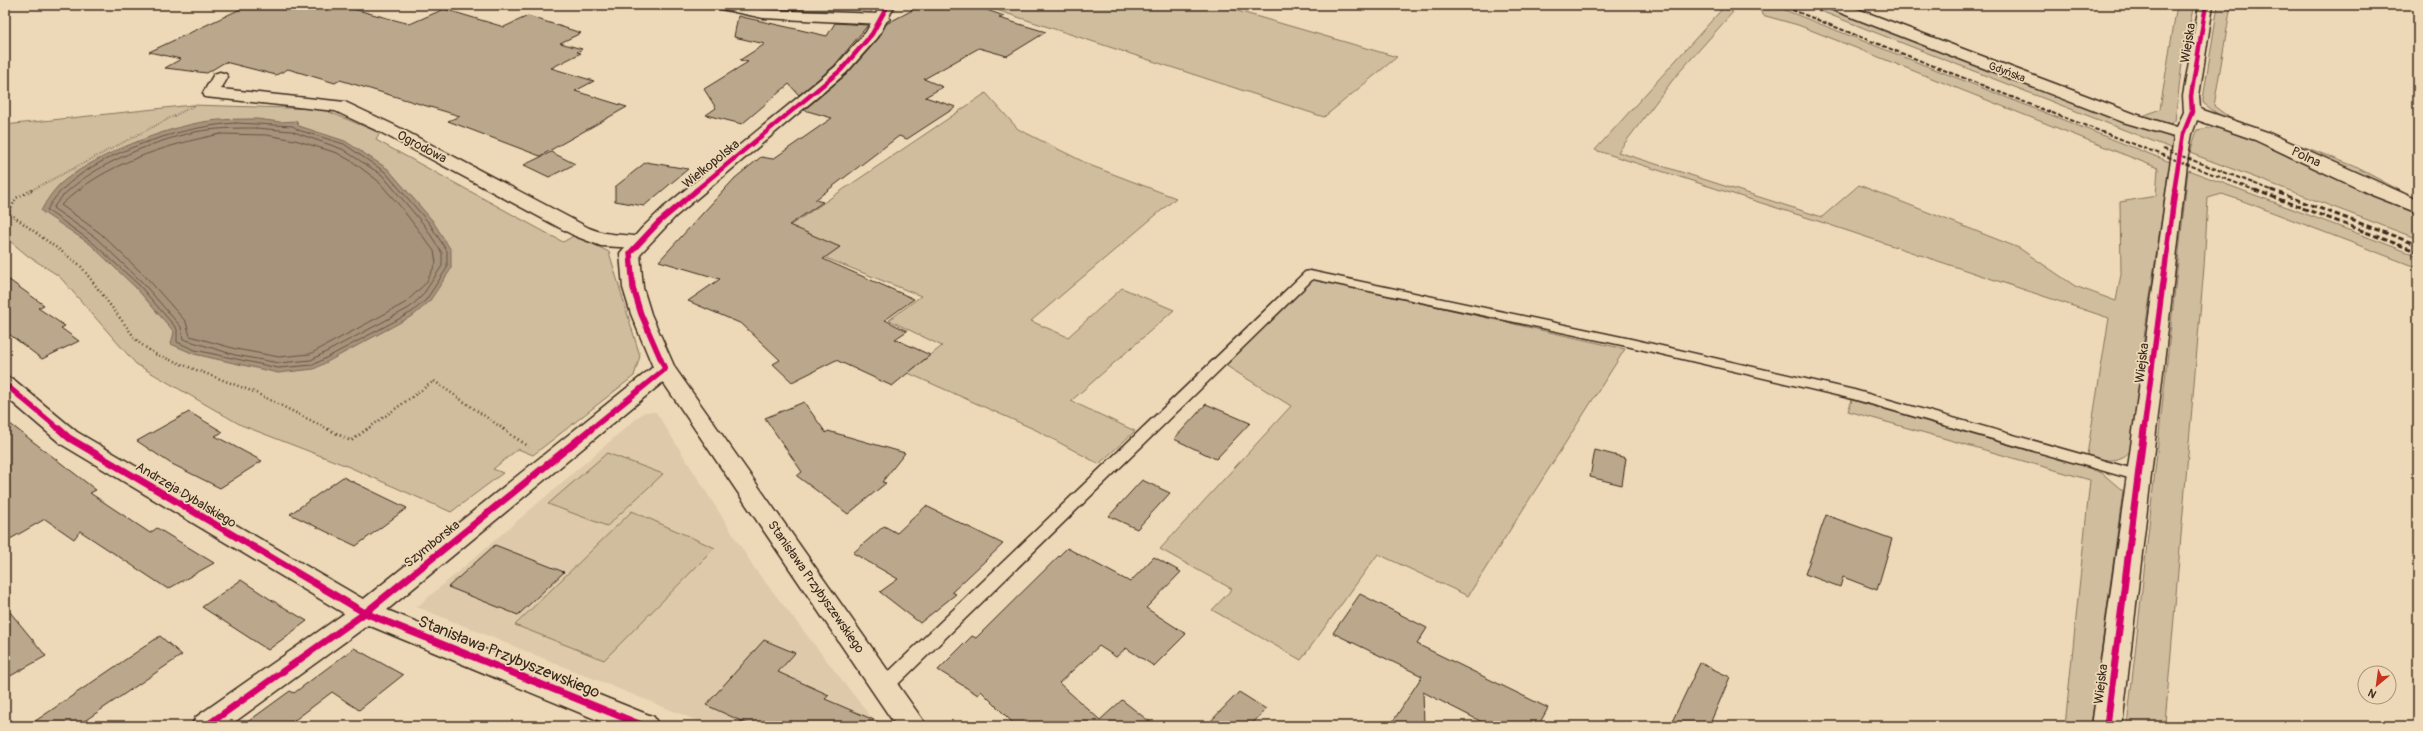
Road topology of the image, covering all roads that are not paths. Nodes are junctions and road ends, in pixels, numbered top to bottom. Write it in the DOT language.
graph roads {
  1 [pos="720,5"];
  2 [pos="1833,5"];
  3 [pos="2206,5"];
  4 [pos="885,12"];
  5 [pos="220,77"];
  6 [pos="2192,112"];
  7 [pos="2183,134"];
  8 [pos="2418,207"];
  9 [pos="638,242"];
  10 [pos="665,369"];
  11 [pos="5,384"];
  12 [pos="2139,476"];
  13 [pos="365,613"];
  14 [pos="885,686"];
  15 [pos="206,726"];
  16 [pos="644,726"];
  17 [pos="912,726"];
  18 [pos="2107,726"];
  1 -- 4 [label="street"];
  2 -- 7 [label="street, Gdyńska"];
  3 -- 6 [label="street, Wiejska"];
  4 -- 9 [label="street, Wielkopolska"];
  5 -- 9 [label="street, Ogrodowa"];
  6 -- 7 [label="street, Wiejska"];
  6 -- 8 [label="street, Polna"];
  7 -- 12 [label="street, Wiejska"];
  9 -- 10 [label="street, Wielkopolska"];
  10 -- 13 [label="street, Szymborska"];
  10 -- 14 [label="street, Stanisława Przybyszewskiego"];
  11 -- 13 [label="street, Andrzeja Dybalskiego"];
  12 -- 14 [label="lane"];
  12 -- 18 [label="street, Wiejska"];
  13 -- 15 [label="street, Szymborska"];
  13 -- 16 [label="street, Stanisława Przybyszewskiego"];
  14 -- 17 [label="street, Stanisława Przybyszewskiego"];
}
